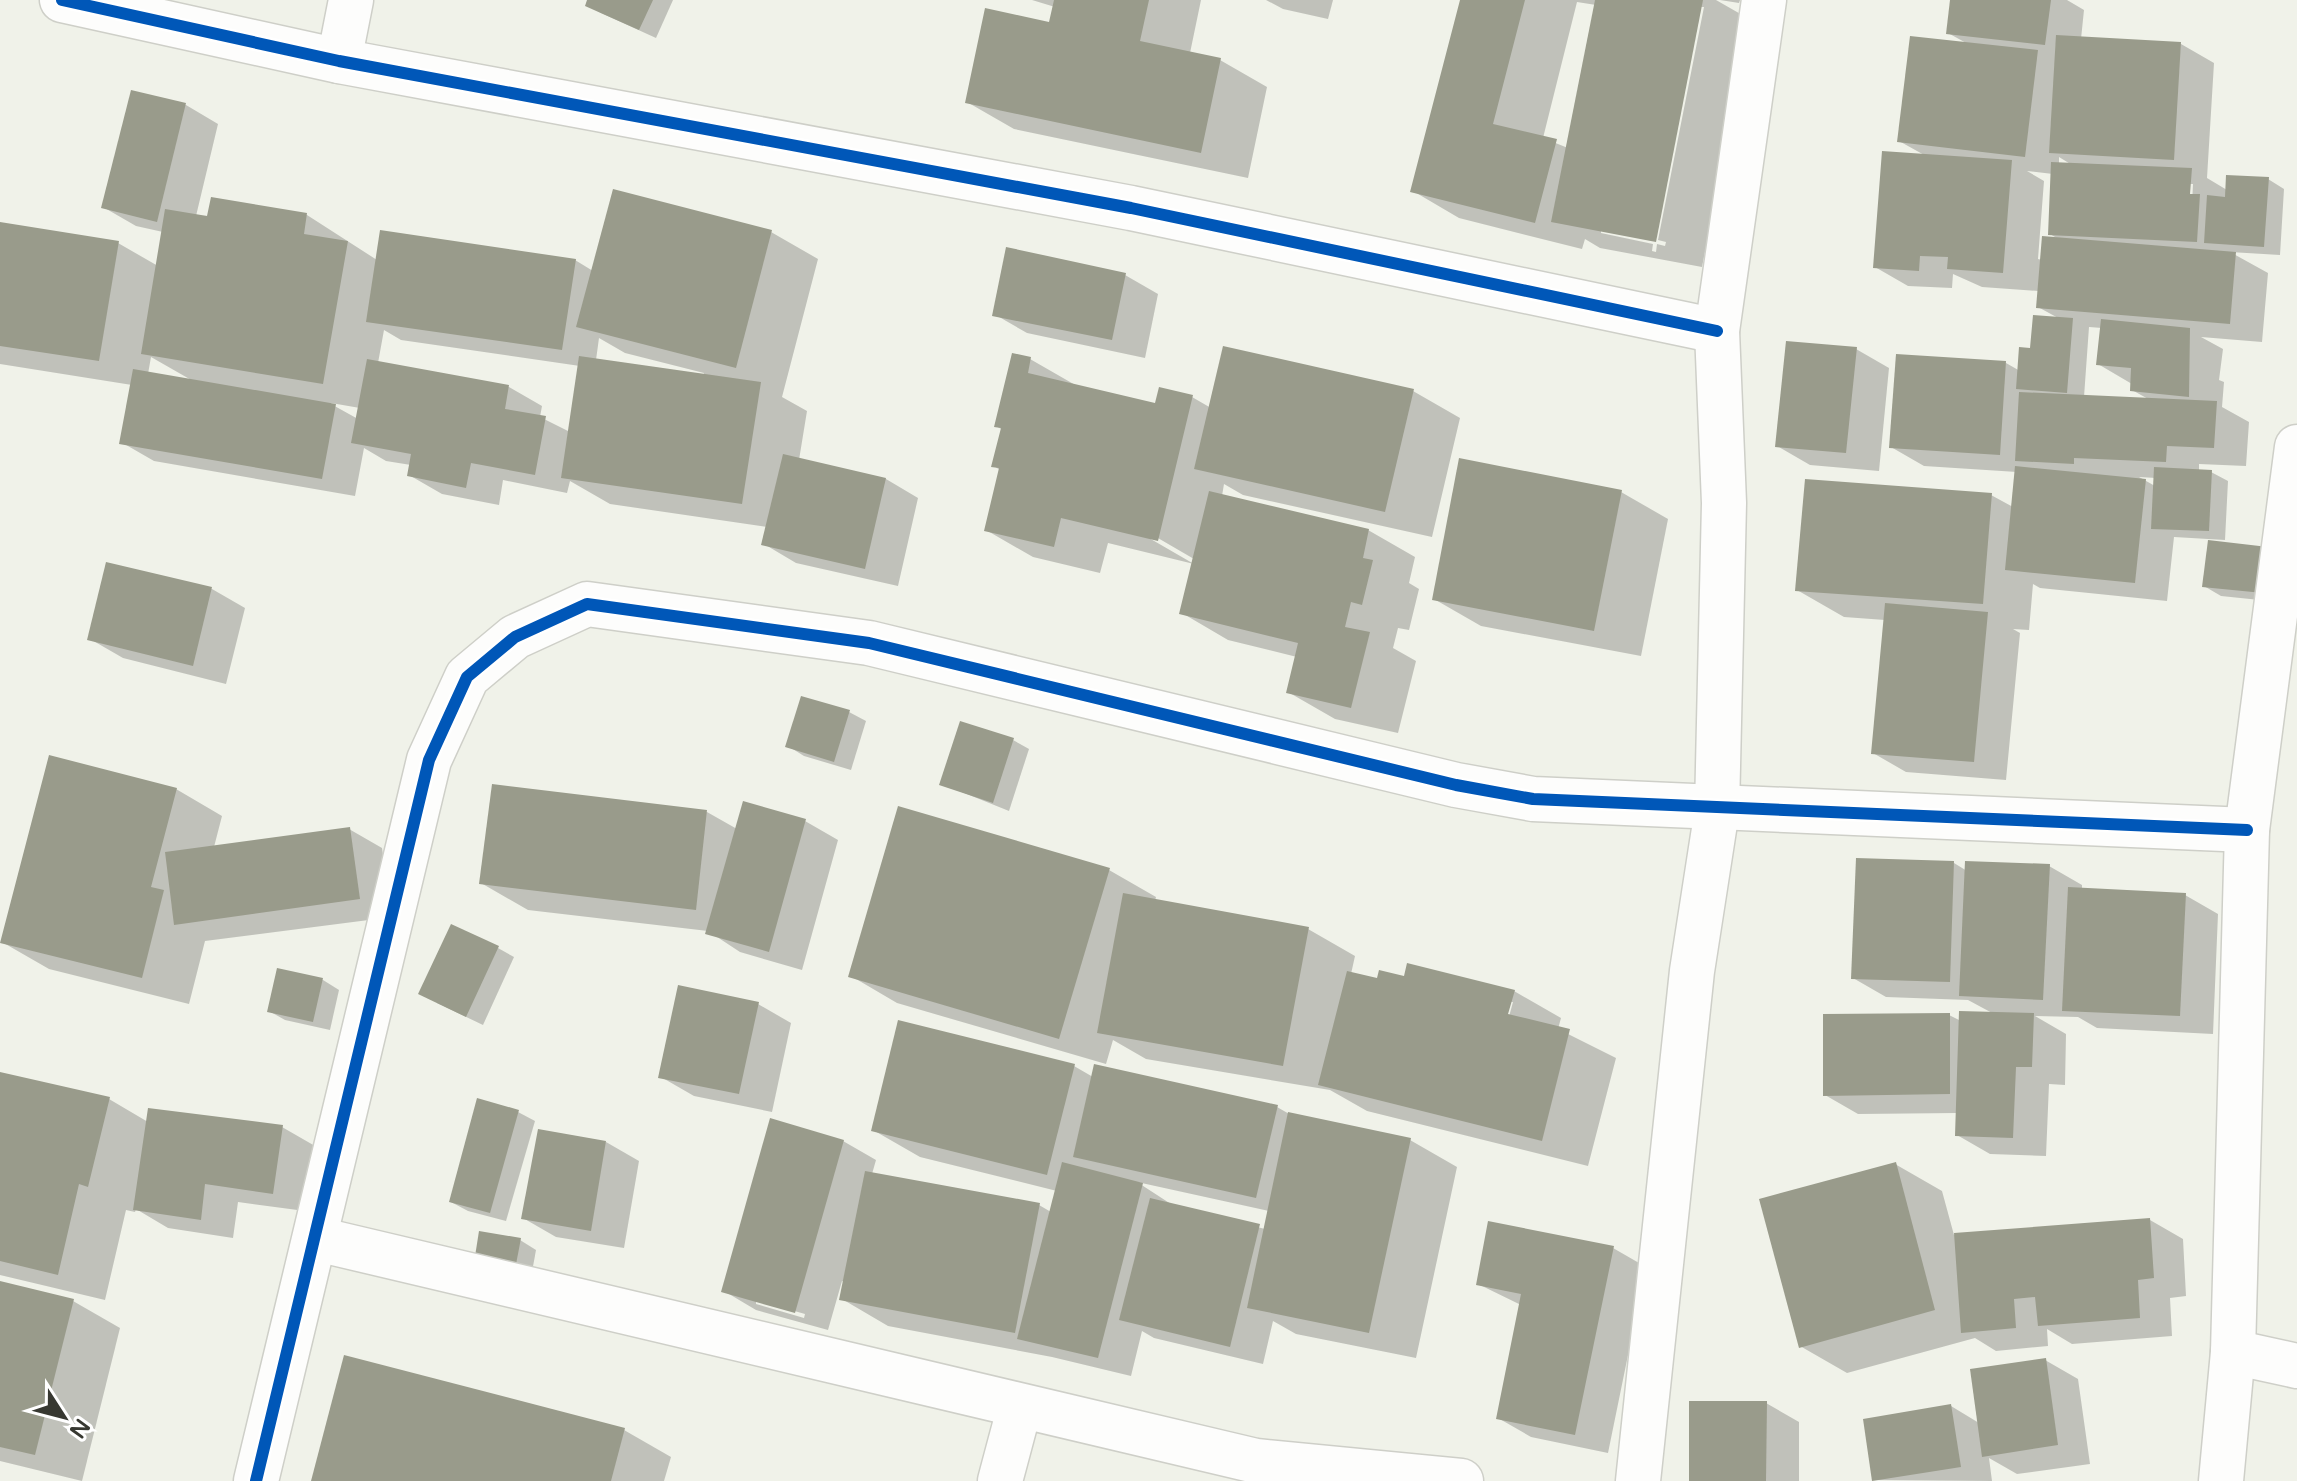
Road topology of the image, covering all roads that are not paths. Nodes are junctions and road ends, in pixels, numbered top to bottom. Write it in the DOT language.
graph roads {
  1 [pos="62,0"];
  2 [pos="351,0"];
  3 [pos="1764,0"];
  4 [pos="339,61"];
  5 [pos="1717,331"];
  6 [pos="2297,447"];
  7 [pos="1717,810"];
  8 [pos="2247,830"];
  9 [pos="317,1239"];
  10 [pos="2233,1352"];
  11 [pos="2297,1366"];
  12 [pos="1020,1406"];
  13 [pos="256,1481"];
  14 [pos="1000,1481"];
  15 [pos="1461,1481"];
  16 [pos="1638,1481"];
  17 [pos="2221,1481"];
  1 -- 4 [label="street"];
  2 -- 4 [label="street"];
  3 -- 5 [label="street"];
  4 -- 5 [label="street"];
  5 -- 7 [label="street"];
  6 -- 8 [label="street"];
  7 -- 8 [label="street"];
  7 -- 9 [label="street"];
  7 -- 16 [label="street"];
  8 -- 10 [label="street"];
  9 -- 12 [label="street"];
  9 -- 13 [label="street"];
  10 -- 11 [label="street"];
  10 -- 17 [label="street"];
  12 -- 14 [label="street"];
  12 -- 15 [label="street"];
}
